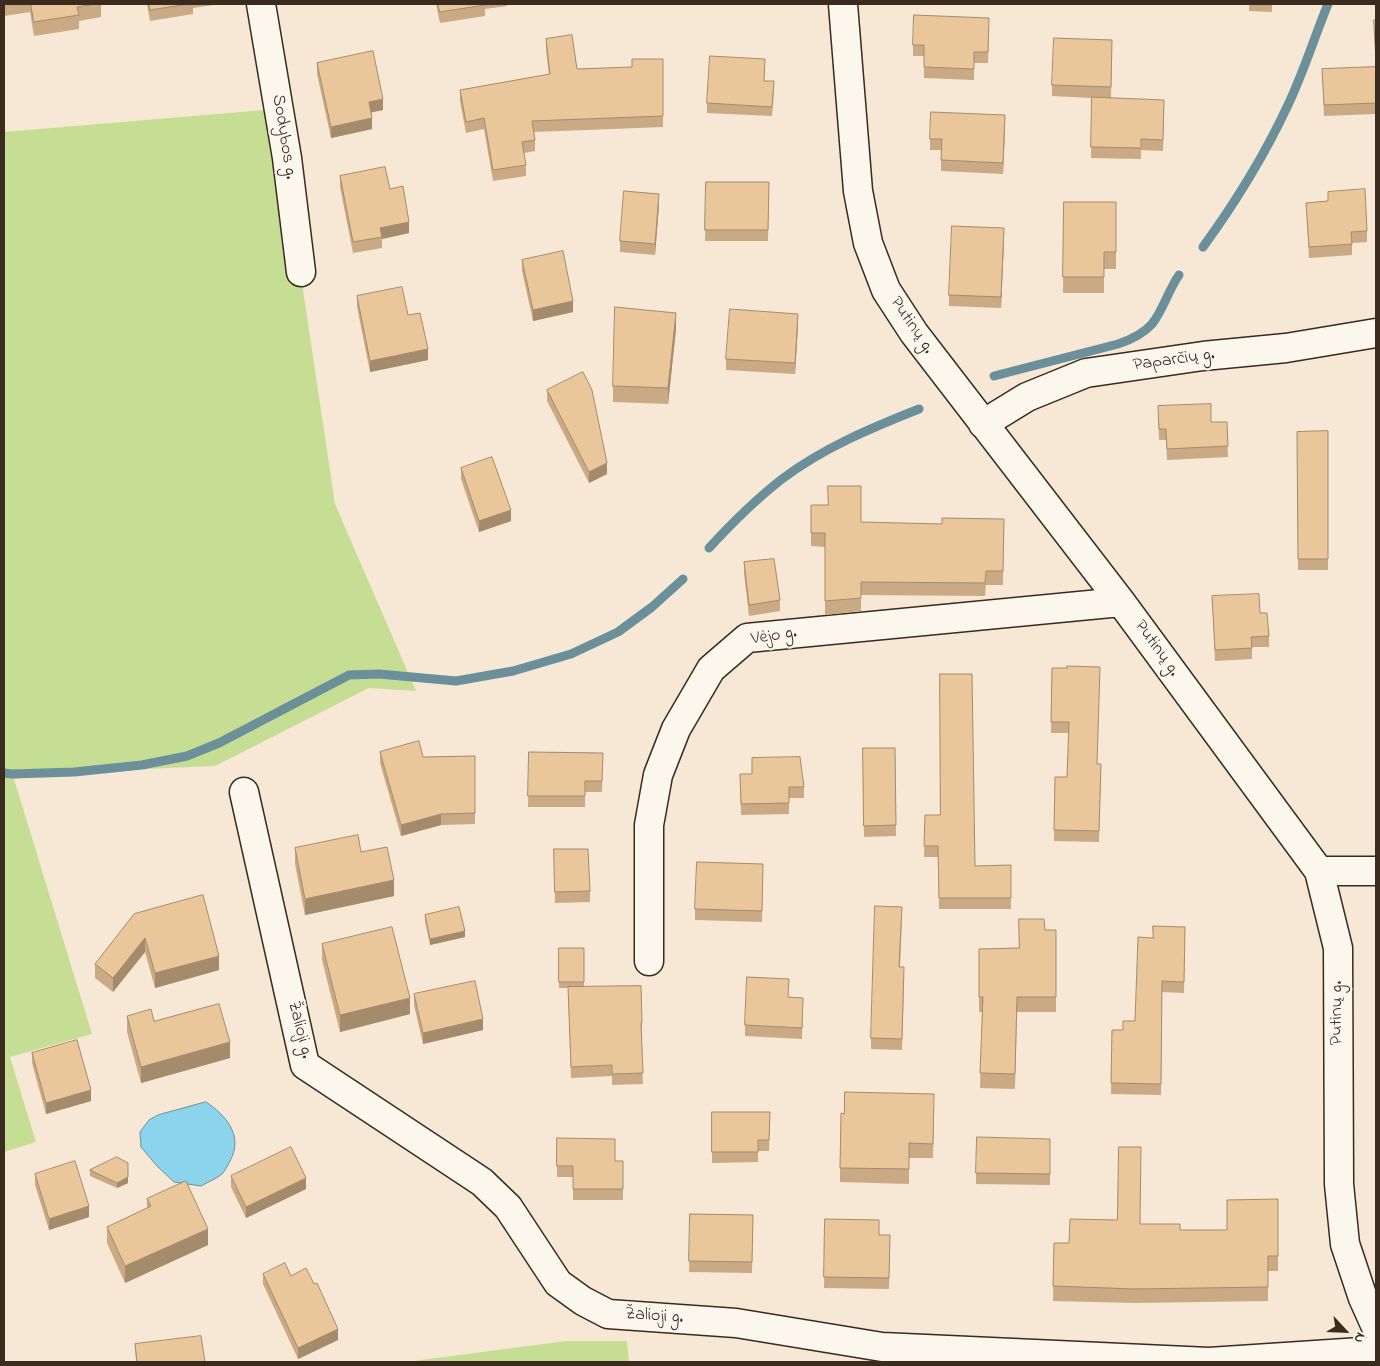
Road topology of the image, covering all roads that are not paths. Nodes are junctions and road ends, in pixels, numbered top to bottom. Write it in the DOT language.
graph roads {
  1 [pos="261,4"];
  2 [pos="843,4"];
  3 [pos="301,272"];
  4 [pos="1376,333"];
  5 [pos="983,424"];
  6 [pos="1121,602"];
  7 [pos="244,792"];
  8 [pos="1320,871"];
  9 [pos="1376,871"];
  10 [pos="649,961"];
  11 [pos="1376,1327"];
  12 [pos="1376,1351"];
  1 -- 3 [label="street, Sodybos g."];
  2 -- 5 [label="street, Putinų g."];
  4 -- 5 [label="street, Paparčių g."];
  5 -- 6 [label="street, Putinų g."];
  6 -- 8 [label="street, Putinų g."];
  6 -- 10 [label="street, Vėjo g."];
  7 -- 12 [label="street, Žalioji g."];
  8 -- 9 [label="street"];
  8 -- 11 [label="street, Putinų g."];
}
